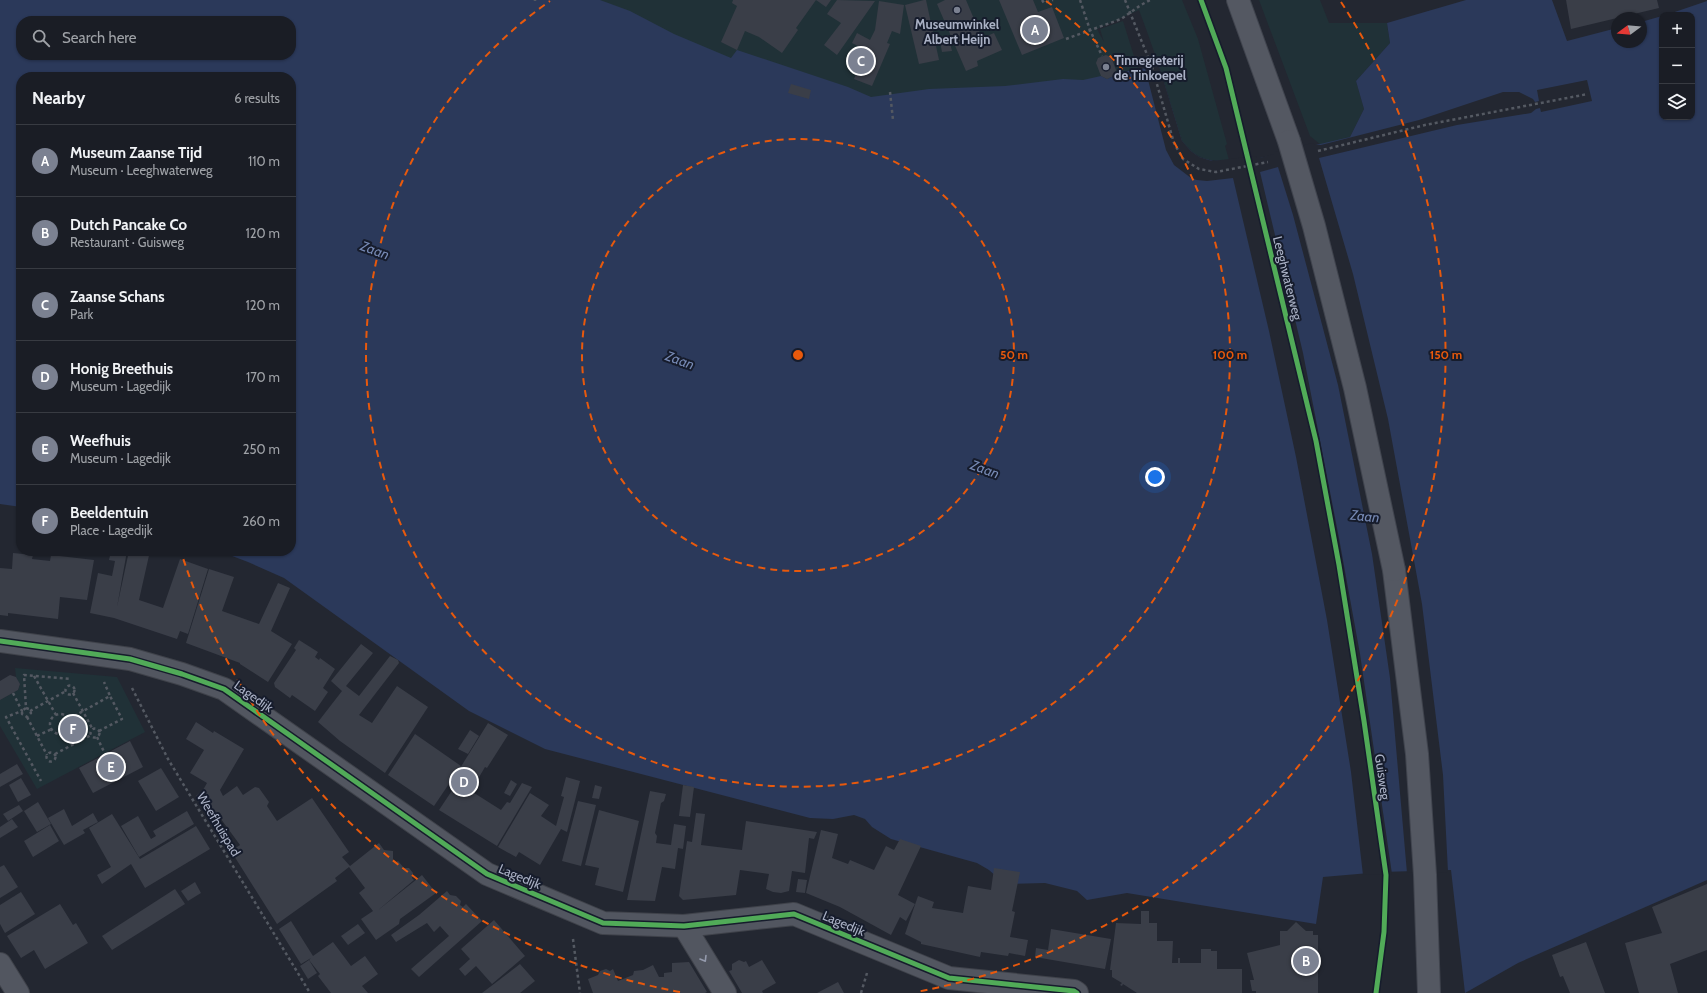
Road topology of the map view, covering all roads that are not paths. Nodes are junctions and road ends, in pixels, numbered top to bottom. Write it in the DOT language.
graph roads {
  1 [pos="1238,0"];
  2 [pos="0,641"];
  3 [pos="684,926"];
  4 [pos="0,964"];
  5 [pos="18,993"];
  6 [pos="725,993"];
  7 [pos="1077,993"];
  8 [pos="1429,993"];
  1 -- 8 [label="main road, bridge"];
  2 -- 3 [label="street, Lagedijk"];
  3 -- 6 [label="street, one-way"];
  3 -- 7 [label="street, Lagedijk"];
  4 -- 5 [label="street"];
}
